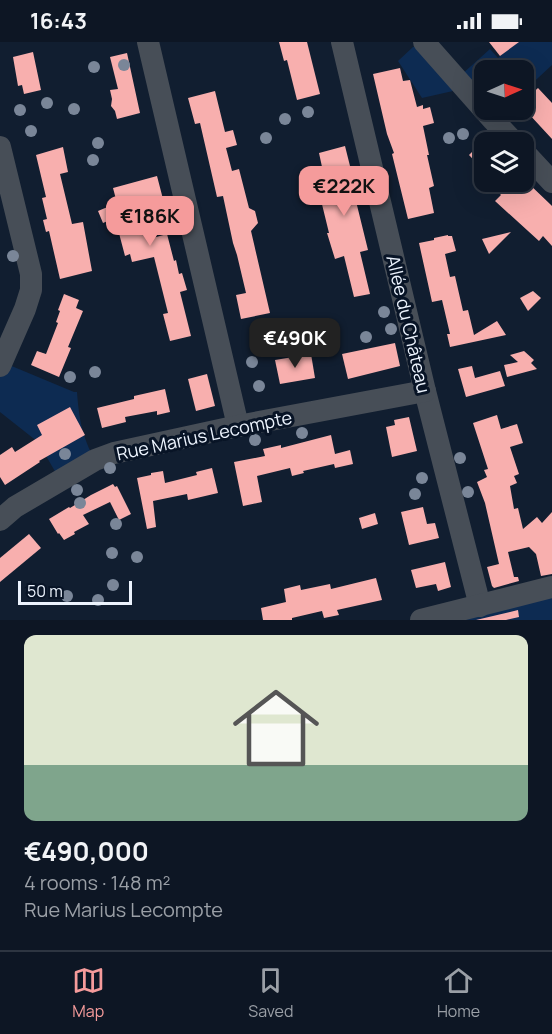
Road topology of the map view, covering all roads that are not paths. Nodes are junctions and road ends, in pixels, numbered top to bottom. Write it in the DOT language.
graph roads {
  1 [pos="148,42"];
  2 [pos="342,42"];
  3 [pos="424,42"];
  4 [pos="504,132"];
  5 [pos="0,147"];
  6 [pos="534,163"];
  7 [pos="552,182"];
  8 [pos="0,366"];
  9 [pos="424,391"];
  10 [pos="238,426"];
  11 [pos="0,520"];
  12 [pos="552,586"];
  13 [pos="480,606"];
  14 [pos="421,620"];
  1 -- 10 [label="street"];
  2 -- 9 [label="street, Allée du Château"];
  3 -- 4 [label="street"];
  5 -- 8 [label="street"];
  6 -- 7 [label="street"];
  9 -- 10 [label="street, Rue Marius Lecompte"];
  9 -- 13 [label="street, Allée du Château"];
  10 -- 11 [label="street, Rue Marius Lecompte"];
  12 -- 13 [label="street"];
  13 -- 14 [label="street"];
}
